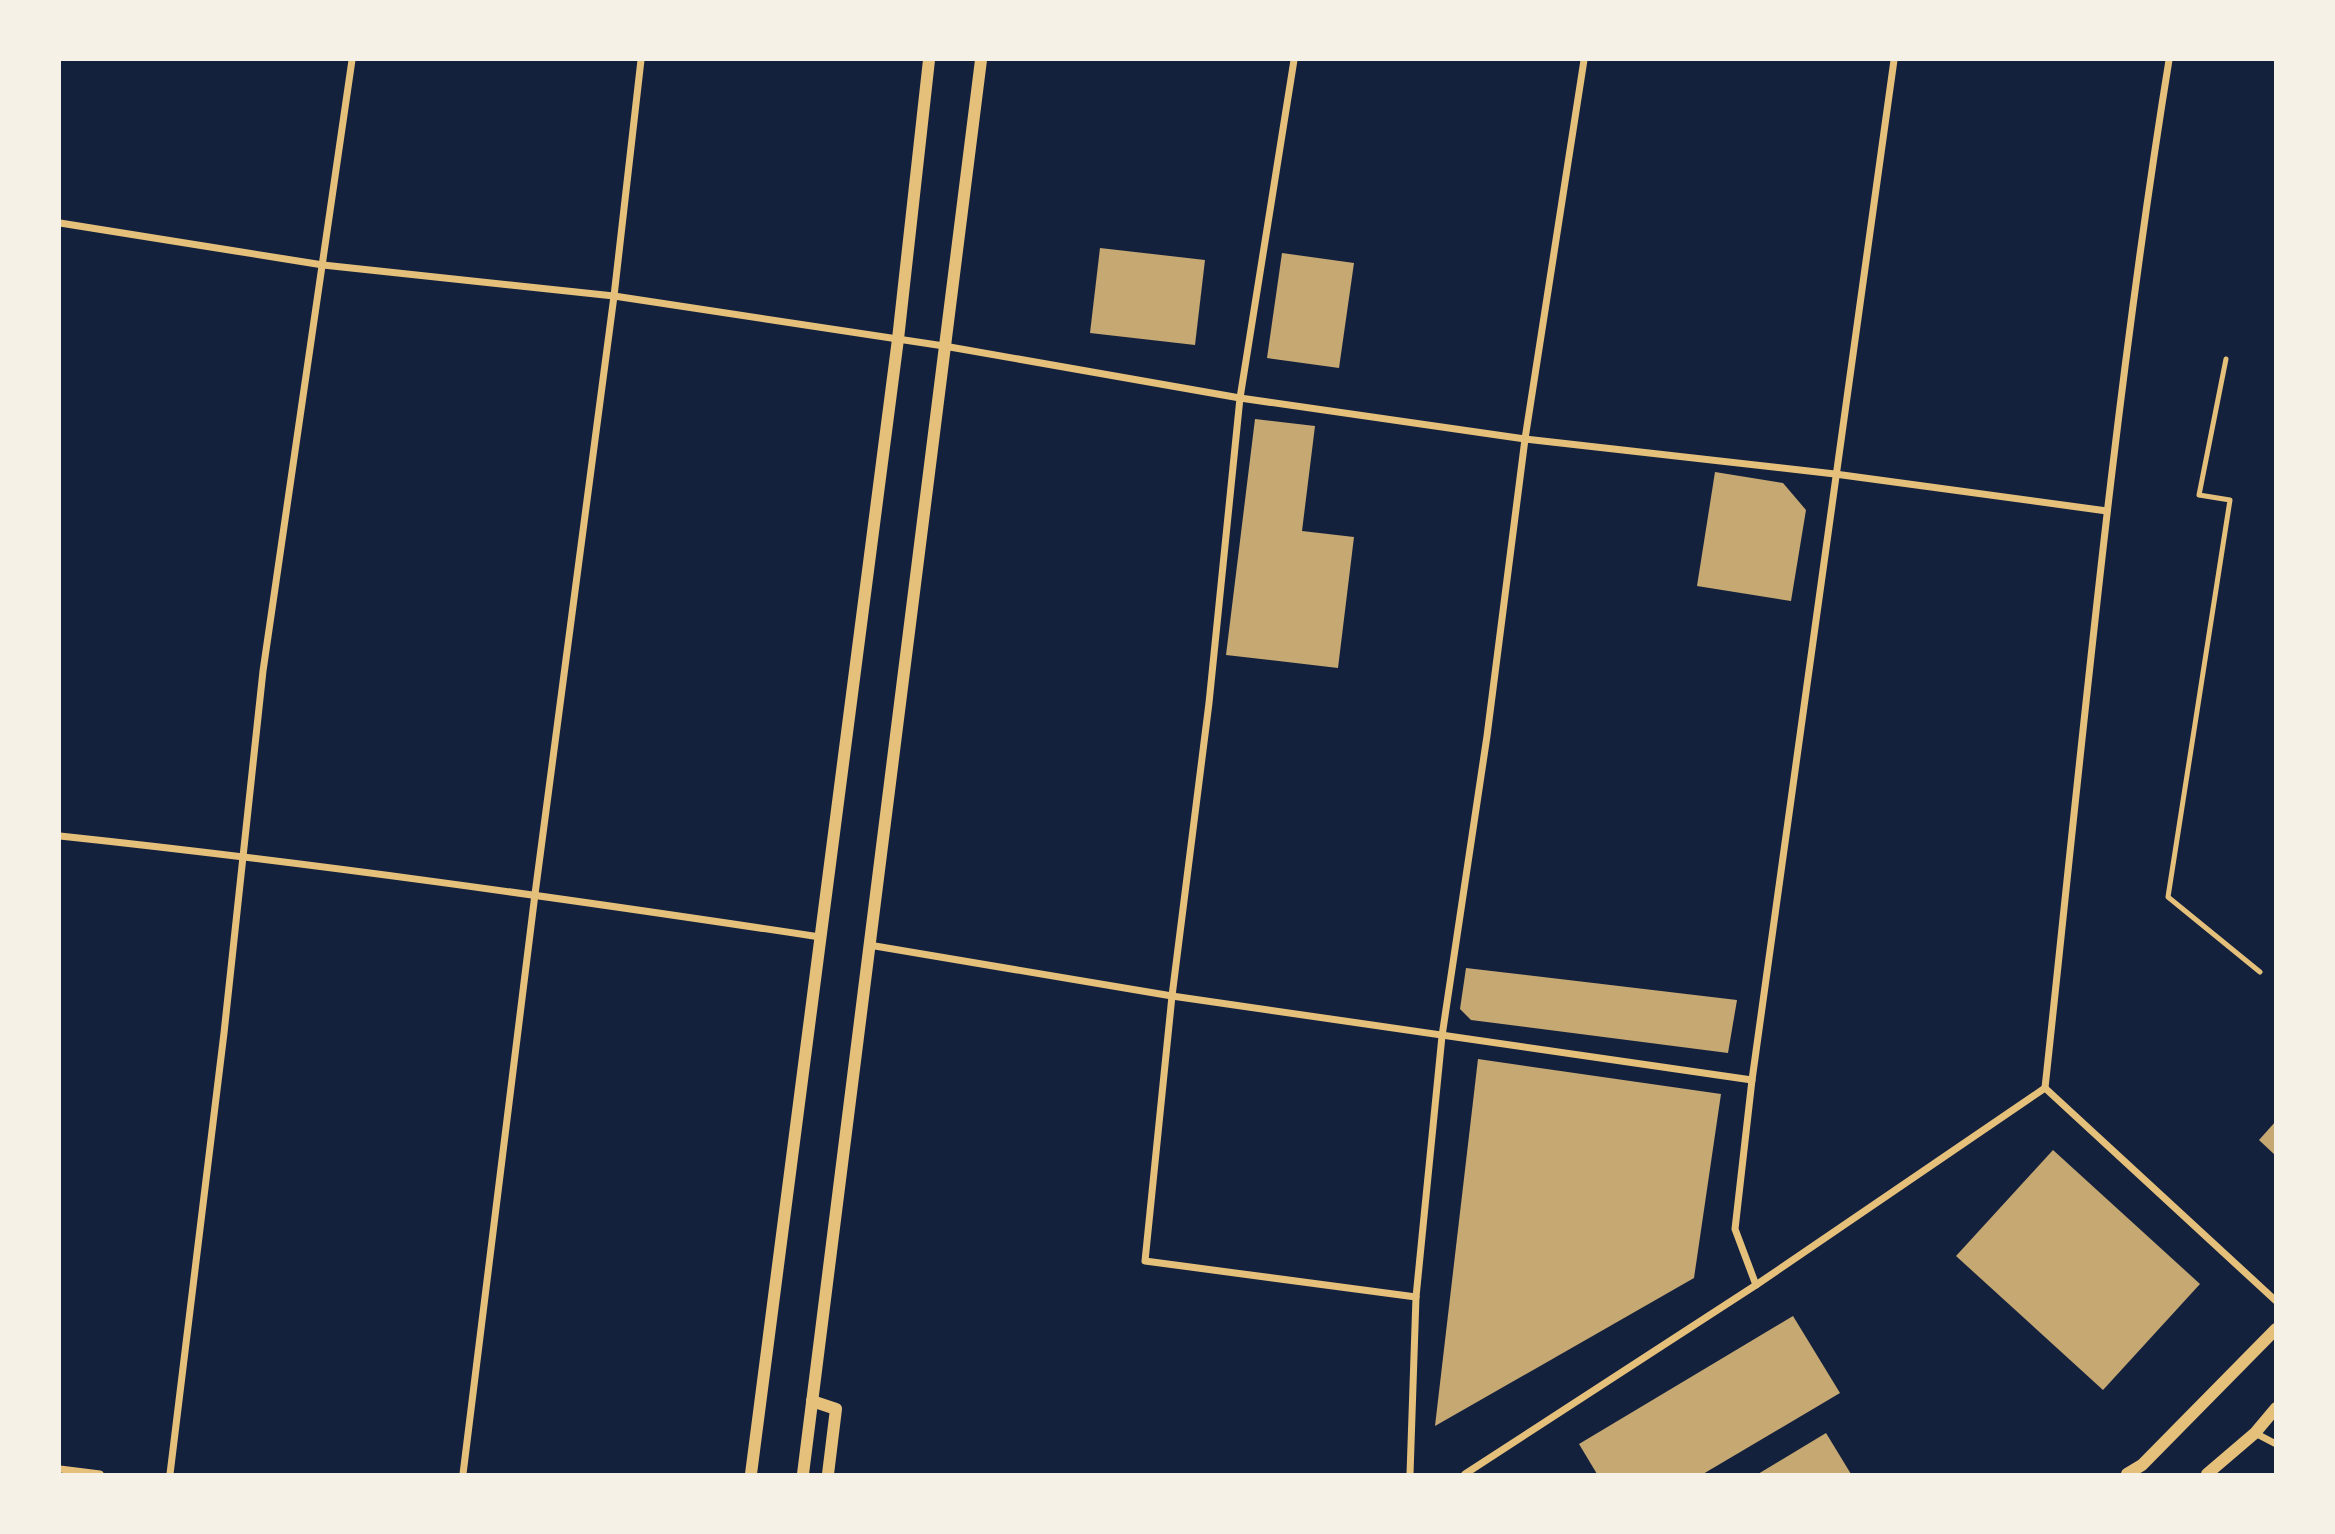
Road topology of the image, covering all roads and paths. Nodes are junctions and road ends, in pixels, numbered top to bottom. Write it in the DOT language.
graph roads {
  1 [pos="352,60"];
  2 [pos="641,60"];
  3 [pos="929,60"];
  4 [pos="981,60"];
  5 [pos="1293,60"];
  6 [pos="1584,60"];
  7 [pos="1894,60"];
  8 [pos="2169,60"];
  9 [pos="60,223"];
  10 [pos="323,265"];
  11 [pos="614,296"];
  12 [pos="898,339"];
  13 [pos="944,345"];
  14 [pos="2226,359"];
  15 [pos="1240,398"];
  16 [pos="1525,439"];
  17 [pos="1835,474"];
  18 [pos="2107,511"];
  19 [pos="60,836"];
  20 [pos="244,856"];
  21 [pos="535,894"];
  22 [pos="820,937"];
  23 [pos="869,945"];
  24 [pos="2260,972"];
  25 [pos="1172,996"];
  26 [pos="1442,1036"];
  27 [pos="1752,1080"];
  28 [pos="2045,1088"];
  29 [pos="1756,1285"];
  30 [pos="1416,1297"];
  31 [pos="2276,1301"];
  32 [pos="2276,1329"];
  33 [pos="812,1402"];
  34 [pos="2276,1408"];
  35 [pos="2255,1433"];
  36 [pos="2276,1444"];
  37 [pos="60,1469"];
  38 [pos="100,1475"];
  39 [pos="170,1475"];
  40 [pos="463,1475"];
  41 [pos="751,1475"];
  42 [pos="803,1475"];
  43 [pos="828,1475"];
  44 [pos="1410,1475"];
  45 [pos="1465,1475"];
  46 [pos="2127,1475"];
  47 [pos="2207,1475"];
  1 -- 10 [label="street"];
  2 -- 11 [label="street"];
  3 -- 12 [label="street"];
  4 -- 13 [label="street"];
  5 -- 15 [label="street"];
  6 -- 16 [label="street"];
  7 -- 17 [label="street"];
  8 -- 18 [label="street"];
  9 -- 10 [label="street"];
  10 -- 11 [label="street"];
  10 -- 20 [label="street"];
  11 -- 12 [label="street"];
  11 -- 21 [label="street"];
  12 -- 13 [label="street"];
  12 -- 22 [label="street"];
  13 -- 15 [label="street"];
  13 -- 23 [label="street"];
  14 -- 24 [label="lane"];
  15 -- 16 [label="street"];
  15 -- 25 [label="street"];
  16 -- 17 [label="street"];
  16 -- 26 [label="street"];
  17 -- 18 [label="street"];
  17 -- 27 [label="street"];
  18 -- 28 [label="street"];
  19 -- 20 [label="street"];
  20 -- 21 [label="street"];
  20 -- 39 [label="street"];
  21 -- 22 [label="street"];
  21 -- 40 [label="street"];
  22 -- 41 [label="street"];
  23 -- 25 [label="street"];
  23 -- 33 [label="street"];
  25 -- 26 [label="street"];
  25 -- 30 [label="street"];
  26 -- 27 [label="street"];
  26 -- 30 [label="street"];
  27 -- 29 [label="street"];
  28 -- 29 [label="street"];
  28 -- 31 [label="street"];
  29 -- 45 [label="street"];
  30 -- 44 [label="street"];
  32 -- 46 [label="street"];
  33 -- 42 [label="street"];
  33 -- 43 [label="street"];
  34 -- 35 [label="street"];
  35 -- 36 [label="street"];
  35 -- 47 [label="street"];
  37 -- 38 [label="street"];
}
